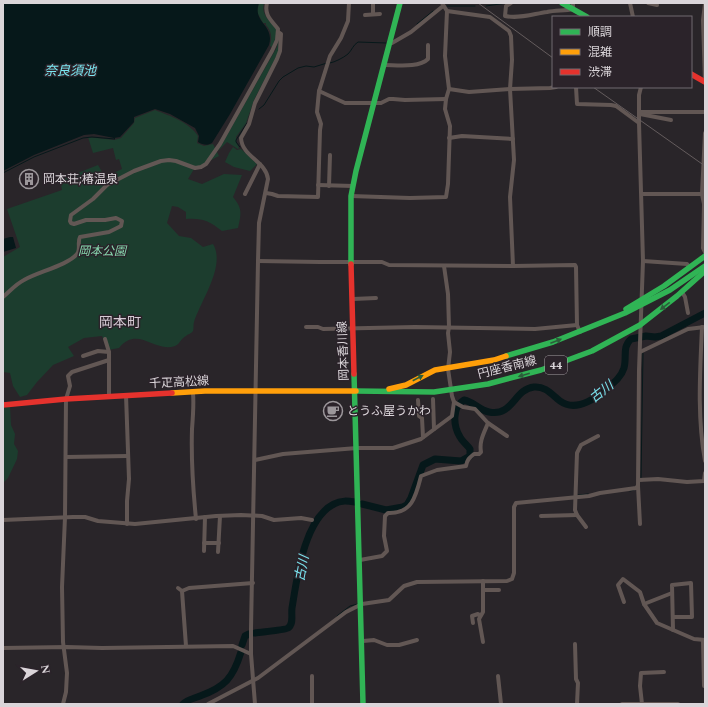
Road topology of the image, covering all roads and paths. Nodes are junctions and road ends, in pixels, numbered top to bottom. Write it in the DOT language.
graph roads {
  1 [pos="267,3"];
  2 [pos="349,3"];
  3 [pos="373,3"];
  4 [pos="400,3"];
  5 [pos="511,3"];
  6 [pos="562,3"];
  7 [pos="630,3"];
  8 [pos="648,3"];
  9 [pos="442,4"];
  10 [pos="657,5"];
  11 [pos="705,5"];
  12 [pos="573,6"];
  13 [pos="447,11"];
  14 [pos="373,14"];
  15 [pos="380,14"];
  16 [pos="365,15"];
  17 [pos="585,16"];
  18 [pos="633,16"];
  19 [pos="278,32"];
  20 [pos="390,44"];
  21 [pos="428,45"];
  22 [pos="704,45"];
  23 [pos="704,61"];
  24 [pos="384,65"];
  25 [pos="692,75"];
  26 [pos="705,82"];
  27 [pos="552,88"];
  28 [pos="576,88"];
  29 [pos="641,88"];
  30 [pos="448,89"];
  31 [pos="510,89"];
  32 [pos="319,91"];
  33 [pos="446,99"];
  34 [pos="374,103"];
  35 [pos="705,112"];
  36 [pos="640,113"];
  37 [pos="671,120"];
  38 [pos="639,123"];
  39 [pos="705,134"];
  40 [pos="449,138"];
  41 [pos="513,139"];
  42 [pos="330,155"];
  43 [pos="260,164"];
  44 [pos="318,185"];
  45 [pos="329,186"];
  46 [pos="353,186"];
  47 [pos="266,193"];
  48 [pos="245,194"];
  49 [pos="642,194"];
  50 [pos="702,194"];
  51 [pos="351,196"];
  52 [pos="704,204"];
  53 [pos="705,252"];
  54 [pos="705,256"];
  55 [pos="258,261"];
  56 [pos="643,261"];
  57 [pos="352,262"];
  58 [pos="705,265"];
  59 [pos="444,266"];
  60 [pos="513,266"];
  61 [pos="690,268"];
  62 [pos="705,271"];
  63 [pos="705,276"];
  64 [pos="688,287"];
  65 [pos="682,292"];
  66 [pos="3,297"];
  67 [pos="376,298"];
  68 [pos="353,299"];
  69 [pos="642,302"];
  70 [pos="688,313"];
  71 [pos="641,324"];
  72 [pos="577,325"];
  73 [pos="306,327"];
  74 [pos="449,327"];
  75 [pos="704,327"];
  76 [pos="353,328"];
  77 [pos="580,332"];
  78 [pos="105,339"];
  79 [pos="109,352"];
  80 [pos="640,352"];
  81 [pos="83,356"];
  82 [pos="109,360"];
  83 [pos="448,369"];
  84 [pos="451,390"];
  85 [pos="356,391"];
  86 [pos="381,391"];
  87 [pos="256,392"];
  88 [pos="193,393"];
  89 [pos="126,395"];
  90 [pos="109,396"];
  91 [pos="66,399"];
  92 [pos="432,399"];
  93 [pos="418,400"];
  94 [pos="457,404"];
  95 [pos="3,405"];
  96 [pos="488,423"];
  97 [pos="434,429"];
  98 [pos="507,436"];
  99 [pos="598,436"];
  100 [pos="423,437"];
  101 [pos="357,448"];
  102 [pos="128,456"];
  103 [pos="66,457"];
  104 [pos="255,460"];
  105 [pos="705,461"];
  106 [pos="705,473"];
  107 [pos="638,480"];
  108 [pos="638,486"];
  109 [pos="576,498"];
  110 [pos="577,515"];
  111 [pos="220,516"];
  112 [pos="254,516"];
  113 [pos="541,516"];
  114 [pos="65,517"];
  115 [pos="206,518"];
  116 [pos="196,519"];
  117 [pos="3,520"];
  118 [pos="312,520"];
  119 [pos="127,524"];
  120 [pos="640,524"];
  121 [pos="586,527"];
  122 [pos="204,543"];
  123 [pos="219,543"];
  124 [pos="204,551"];
  125 [pos="218,552"];
  126 [pos="360,560"];
  127 [pos="483,581"];
  128 [pos="253,583"];
  129 [pos="483,590"];
  130 [pos="499,590"];
  131 [pos="672,593"];
  132 [pos="624,602"];
  133 [pos="362,604"];
  134 [pos="644,604"];
  135 [pos="480,616"];
  136 [pos="673,618"];
  137 [pos="473,623"];
  138 [pos="673,630"];
  139 [pos="417,640"];
  140 [pos="704,640"];
  141 [pos="363,641"];
  142 [pos="483,642"];
  143 [pos="575,644"];
  144 [pos="186,646"];
  145 [pos="63,647"];
  146 [pos="3,648"];
  147 [pos="251,654"];
  148 [pos="664,672"];
  149 [pos="312,676"];
  150 [pos="498,676"];
  151 [pos="253,681"];
  152 [pos="704,686"];
  153 [pos="63,704"];
  154 [pos="208,704"];
  155 [pos="255,704"];
  156 [pos="312,704"];
  157 [pos="363,704"];
  158 [pos="501,704"];
  159 [pos="577,704"];
  160 [pos="622,704"];
  161 [pos="642,704"];
  162 [pos="678,704"];
  1 -- 19 [label="street"];
  2 -- 32 [label="street"];
  3 -- 14 [label="street"];
  4 -- 20 [label="main road, 岡本香川線"];
  5 -- 12 [label="street"];
  6 -- 12 [label="main road"];
  7 -- 18 [label="street"];
  8 -- 10 [label="street"];
  9 -- 13 [label="street"];
  9 -- 20 [label="street"];
  11 -- 22 [label="street"];
  12 -- 17 [label="main road"];
  13 -- 30 [label="street"];
  13 -- 31 [label="street"];
  14 -- 15 [label="street"];
  14 -- 16 [label="street"];
  19 -- 43 [label="street"];
  19 -- 66 [label="street"];
  20 -- 24 [label="main road, 岡本香川線"];
  21 -- 24 [label="street"];
  22 -- 23 [label="street"];
  23 -- 26 [label="street"];
  24 -- 34 [label="main road, 岡本香川線"];
  25 -- 26 [label="main road"];
  27 -- 31 [label="street"];
  28 -- 38 [label="street"];
  29 -- 36 [label="street"];
  30 -- 31 [label="street"];
  30 -- 33 [label="street"];
  31 -- 41 [label="street"];
  32 -- 34 [label="street"];
  32 -- 44 [label="street"];
  33 -- 34 [label="street"];
  33 -- 40 [label="street"];
  34 -- 46 [label="main road, 岡本香川線"];
  35 -- 36 [label="street"];
  36 -- 37 [label="street"];
  36 -- 38 [label="street"];
  38 -- 49 [label="street"];
  39 -- 50 [label="street"];
  40 -- 41 [label="street"];
  40 -- 51 [label="street"];
  41 -- 60 [label="street"];
  42 -- 45 [label="street"];
  43 -- 47 [label="street"];
  43 -- 48 [label="street"];
  44 -- 45 [label="street"];
  44 -- 47 [label="street"];
  45 -- 46 [label="street"];
  46 -- 51 [label="main road, 岡本香川線"];
  47 -- 55 [label="street"];
  49 -- 50 [label="street"];
  49 -- 56 [label="street"];
  50 -- 52 [label="street"];
  51 -- 57 [label="main road, 岡本香川線"];
  52 -- 53 [label="street"];
  54 -- 61 [label="main road, 44"];
  55 -- 57 [label="street"];
  55 -- 87 [label="street"];
  56 -- 61 [label="street"];
  56 -- 69 [label="street"];
  57 -- 59 [label="street"];
  57 -- 68 [label="main road, 岡本香川線"];
  58 -- 69 [label="main road, 44"];
  59 -- 60 [label="street"];
  59 -- 74 [label="street"];
  60 -- 72 [label="street"];
  61 -- 69 [label="main road, 44"];
  62 -- 64 [label="main road, 円座香南線 / 44"];
  63 -- 64 [label="main road, 44"];
  64 -- 65 [label="main road, 円座香南線 / 44"];
  65 -- 70 [label="street"];
  65 -- 71 [label="main road, 円座香南線 / 44, one-way"];
  67 -- 68 [label="street"];
  68 -- 76 [label="main road, 岡本香川線"];
  69 -- 71 [label="street"];
  69 -- 77 [label="main road, 円座香南線 / 44"];
  71 -- 80 [label="street"];
  71 -- 84 [label="main road, 円座香南線 / 44, one-way"];
  72 -- 74 [label="street"];
  72 -- 77 [label="street"];
  73 -- 76 [label="street"];
  74 -- 76 [label="street"];
  74 -- 83 [label="street"];
  75 -- 80 [label="street"];
  75 -- 105 [label="street"];
  76 -- 85 [label="main road, 岡本香川線"];
  83 -- 77 [label="main road, 円座香南線 / 44, one-way"];
  78 -- 79 [label="street"];
  79 -- 81 [label="street"];
  79 -- 82 [label="street"];
  80 -- 107 [label="street"];
  82 -- 90 [label="street"];
  82 -- 91 [label="street"];
  83 -- 84 [label="street"];
  86 -- 83 [label="main road, 円座香南線 / 44, one-way"];
  84 -- 86 [label="main road, 円座香南線 / 44"];
  84 -- 94 [label="street"];
  85 -- 86 [label="main road, 円座香南線 / 44"];
  85 -- 87 [label="main road, 千疋高松線"];
  85 -- 101 [label="main road, 岡本香川線"];
  87 -- 88 [label="main road, 千疋高松線"];
  87 -- 104 [label="street"];
  88 -- 89 [label="main road, 千疋高松線"];
  88 -- 116 [label="street"];
  89 -- 90 [label="main road, 千疋高松線"];
  89 -- 102 [label="street"];
  90 -- 91 [label="main road, 千疋高松線"];
  91 -- 95 [label="main road, 千疋高松線"];
  91 -- 103 [label="street"];
  92 -- 97 [label="street"];
  93 -- 100 [label="street"];
  94 -- 96 [label="street"];
  94 -- 97 [label="street"];
  96 -- 98 [label="street"];
  96 -- 126 [label="street"];
  97 -- 100 [label="street"];
  99 -- 109 [label="street"];
  100 -- 101 [label="street"];
  101 -- 104 [label="street"];
  101 -- 126 [label="main road, 岡本香川線"];
  102 -- 103 [label="street"];
  102 -- 119 [label="street"];
  103 -- 114 [label="street"];
  104 -- 112 [label="street"];
  106 -- 107 [label="street"];
  107 -- 108 [label="street"];
  108 -- 109 [label="street"];
  108 -- 120 [label="street"];
  109 -- 110 [label="street"];
  109 -- 127 [label="street"];
  110 -- 113 [label="street"];
  110 -- 121 [label="street"];
  111 -- 112 [label="street"];
  111 -- 115 [label="street"];
  111 -- 123 [label="street"];
  112 -- 118 [label="street"];
  112 -- 128 [label="street"];
  114 -- 117 [label="street"];
  114 -- 119 [label="street"];
  114 -- 145 [label="street"];
  115 -- 116 [label="street"];
  115 -- 122 [label="street"];
  116 -- 119 [label="street"];
  122 -- 123 [label="street"];
  122 -- 124 [label="street"];
  123 -- 125 [label="street"];
  126 -- 133 [label="main road, 岡本香川線"];
  127 -- 129 [label="street"];
  127 -- 133 [label="street"];
  128 -- 144 [label="street"];
  128 -- 147 [label="street"];
  129 -- 130 [label="street"];
  129 -- 135 [label="street"];
  131 -- 134 [label="street"];
  131 -- 136 [label="street"];
  131 -- 136 [label="street"];
  132 -- 134 [label="street"];
  133 -- 141 [label="main road, 岡本香川線"];
  133 -- 151 [label="street"];
  134 -- 138 [label="street"];
  135 -- 137 [label="street"];
  135 -- 142 [label="street"];
  136 -- 138 [label="street"];
  138 -- 140 [label="street"];
  139 -- 141 [label="street"];
  140 -- 152 [label="street"];
  141 -- 157 [label="main road, 岡本香川線"];
  143 -- 159 [label="street"];
  144 -- 145 [label="street"];
  144 -- 147 [label="street"];
  145 -- 146 [label="street"];
  145 -- 153 [label="street"];
  147 -- 151 [label="street"];
  148 -- 161 [label="street"];
  149 -- 156 [label="street"];
  150 -- 158 [label="street"];
  151 -- 154 [label="street"];
  151 -- 155 [label="street"];
  160 -- 161 [label="street"];
  161 -- 162 [label="street"];
}
